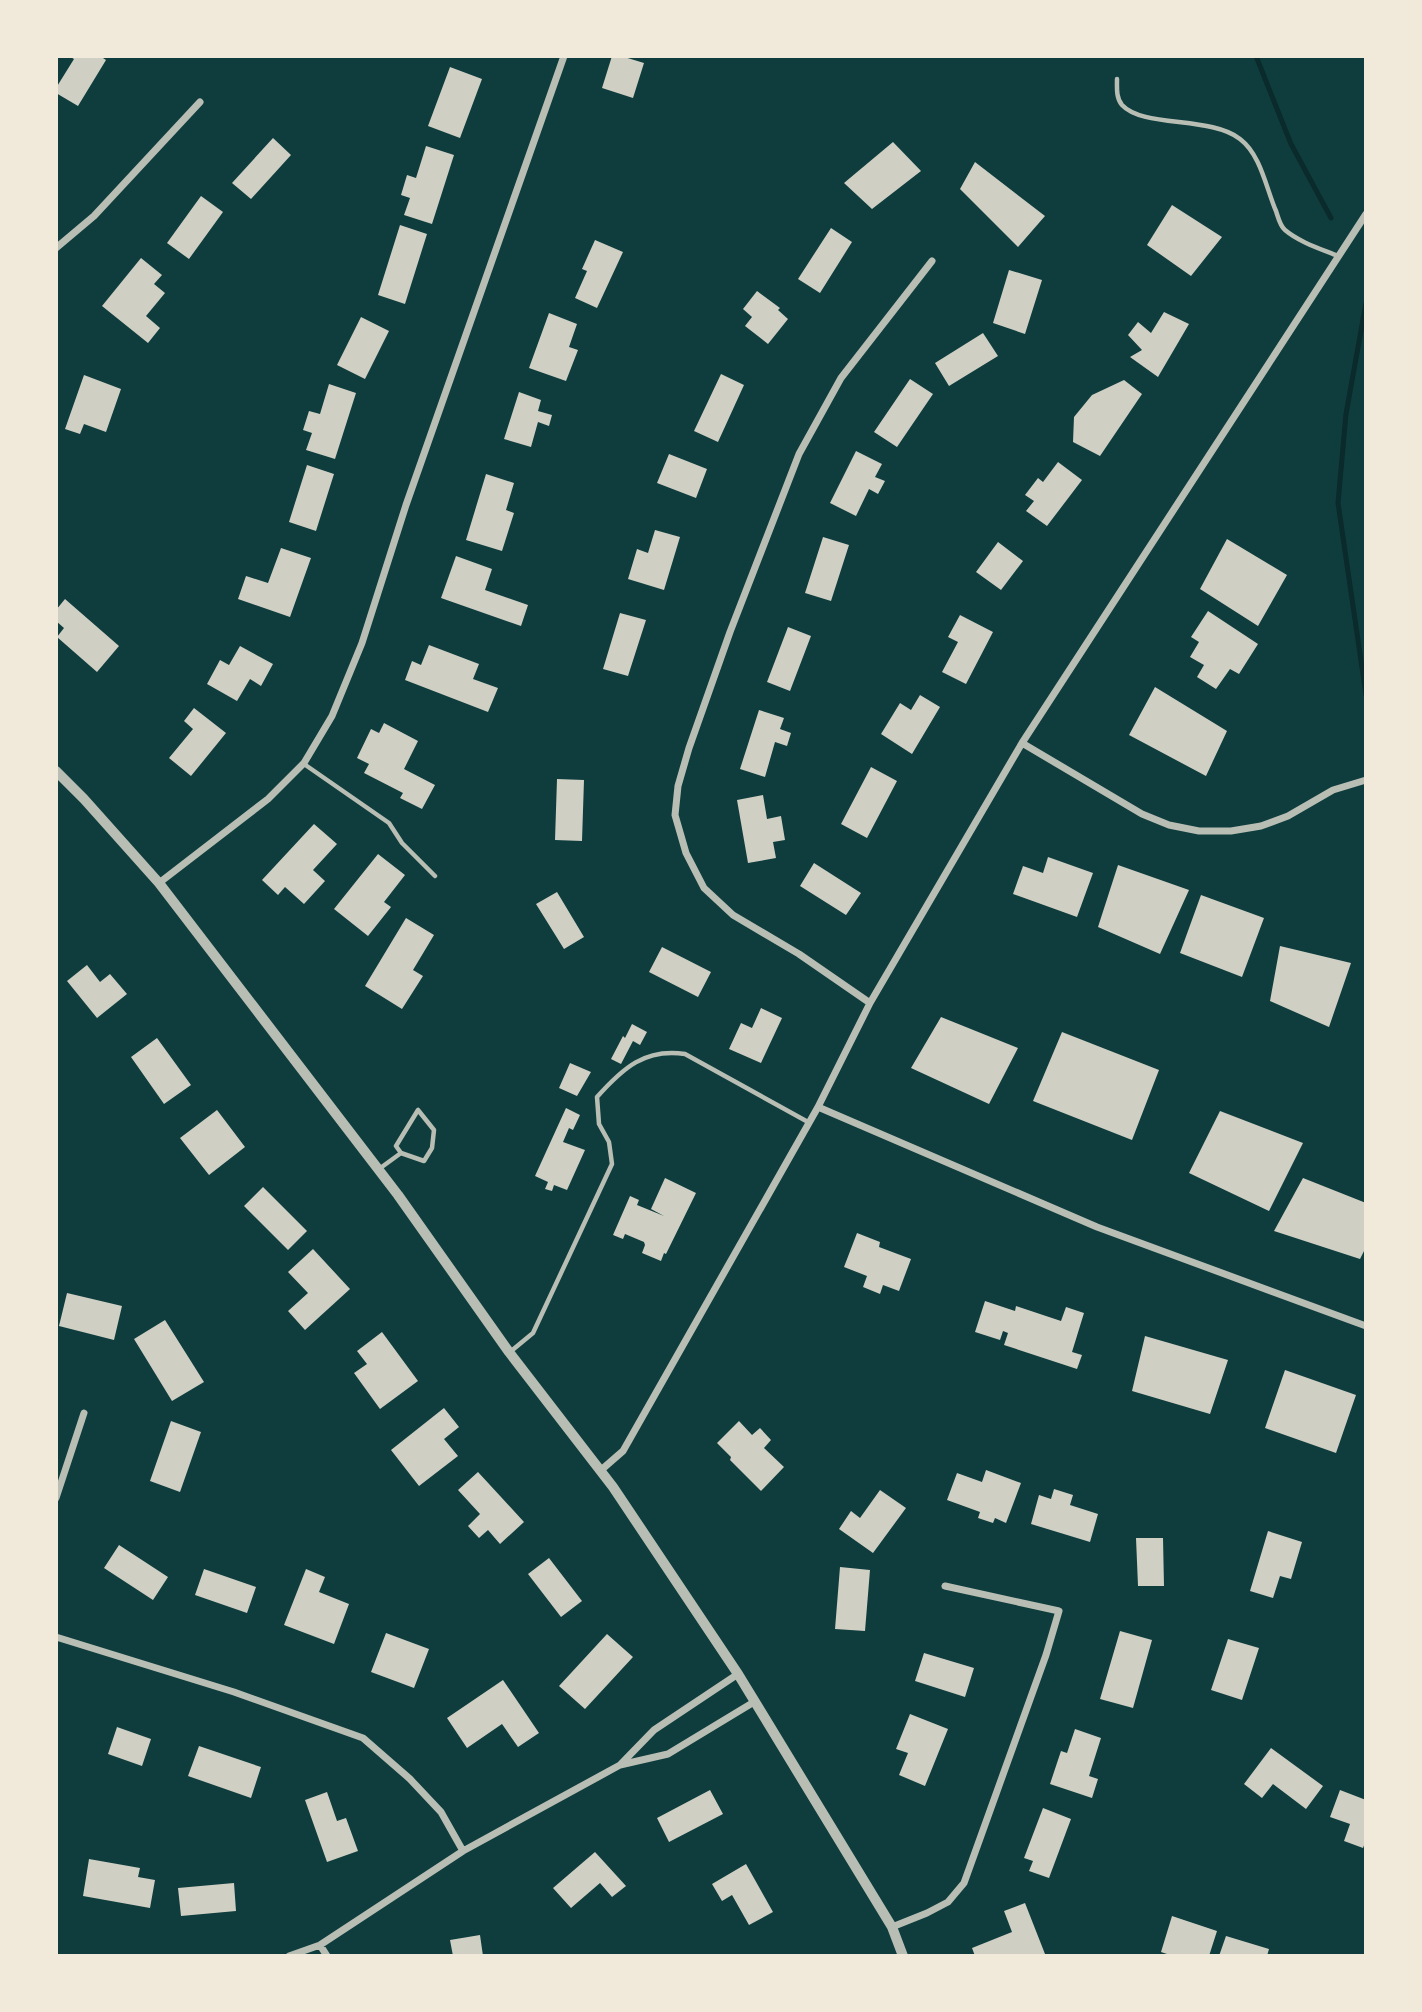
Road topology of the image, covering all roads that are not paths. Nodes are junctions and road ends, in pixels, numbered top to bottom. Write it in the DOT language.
graph roads {
  1 [pos="564,56"];
  2 [pos="1117,79"];
  3 [pos="200,102"];
  4 [pos="1366,214"];
  5 [pos="56,248"];
  6 [pos="1338,256"];
  7 [pos="932,261"];
  8 [pos="1022,743"];
  9 [pos="304,763"];
  10 [pos="56,771"];
  11 [pos="1366,780"];
  12 [pos="435,876"];
  13 [pos="159,883"];
  14 [pos="870,1003"];
  15 [pos="817,1107"];
  16 [pos="808,1122"];
  17 [pos="401,1153"];
  18 [pos="378,1170"];
  19 [pos="1366,1326"];
  20 [pos="509,1352"];
  21 [pos="84,1413"];
  22 [pos="600,1471"];
  23 [pos="56,1498"];
  24 [pos="946,1586"];
  25 [pos="56,1637"];
  26 [pos="738,1674"];
  27 [pos="754,1702"];
  28 [pos="620,1765"];
  29 [pos="463,1851"];
  30 [pos="892,1927"];
  31 [pos="320,1945"];
  32 [pos="289,1956"];
  33 [pos="327,1956"];
  34 [pos="903,1956"];
  1 -- 9 [label="street"];
  2 -- 6 [label="lane"];
  3 -- 5 [label="street"];
  4 -- 6 [label="street"];
  6 -- 8 [label="street"];
  7 -- 14 [label="street"];
  8 -- 11 [label="street"];
  8 -- 14 [label="street"];
  9 -- 12 [label="lane"];
  9 -- 13 [label="street"];
  10 -- 13 [label="street"];
  13 -- 18 [label="street"];
  14 -- 15 [label="street"];
  15 -- 16 [label="street"];
  15 -- 19 [label="street"];
  16 -- 20 [label="lane"];
  16 -- 22 [label="street"];
  17 -- 17 [label="lane"];
  17 -- 18 [label="lane"];
  18 -- 20 [label="street"];
  20 -- 22 [label="street"];
  21 -- 23 [label="street"];
  22 -- 26 [label="street"];
  24 -- 30 [label="street"];
  25 -- 29 [label="street"];
  26 -- 27 [label="street"];
  26 -- 28 [label="street"];
  27 -- 28 [label="street"];
  27 -- 30 [label="street"];
  28 -- 29 [label="street"];
  29 -- 31 [label="street"];
  30 -- 34 [label="street"];
  31 -- 32 [label="street"];
  31 -- 33 [label="street"];
}
